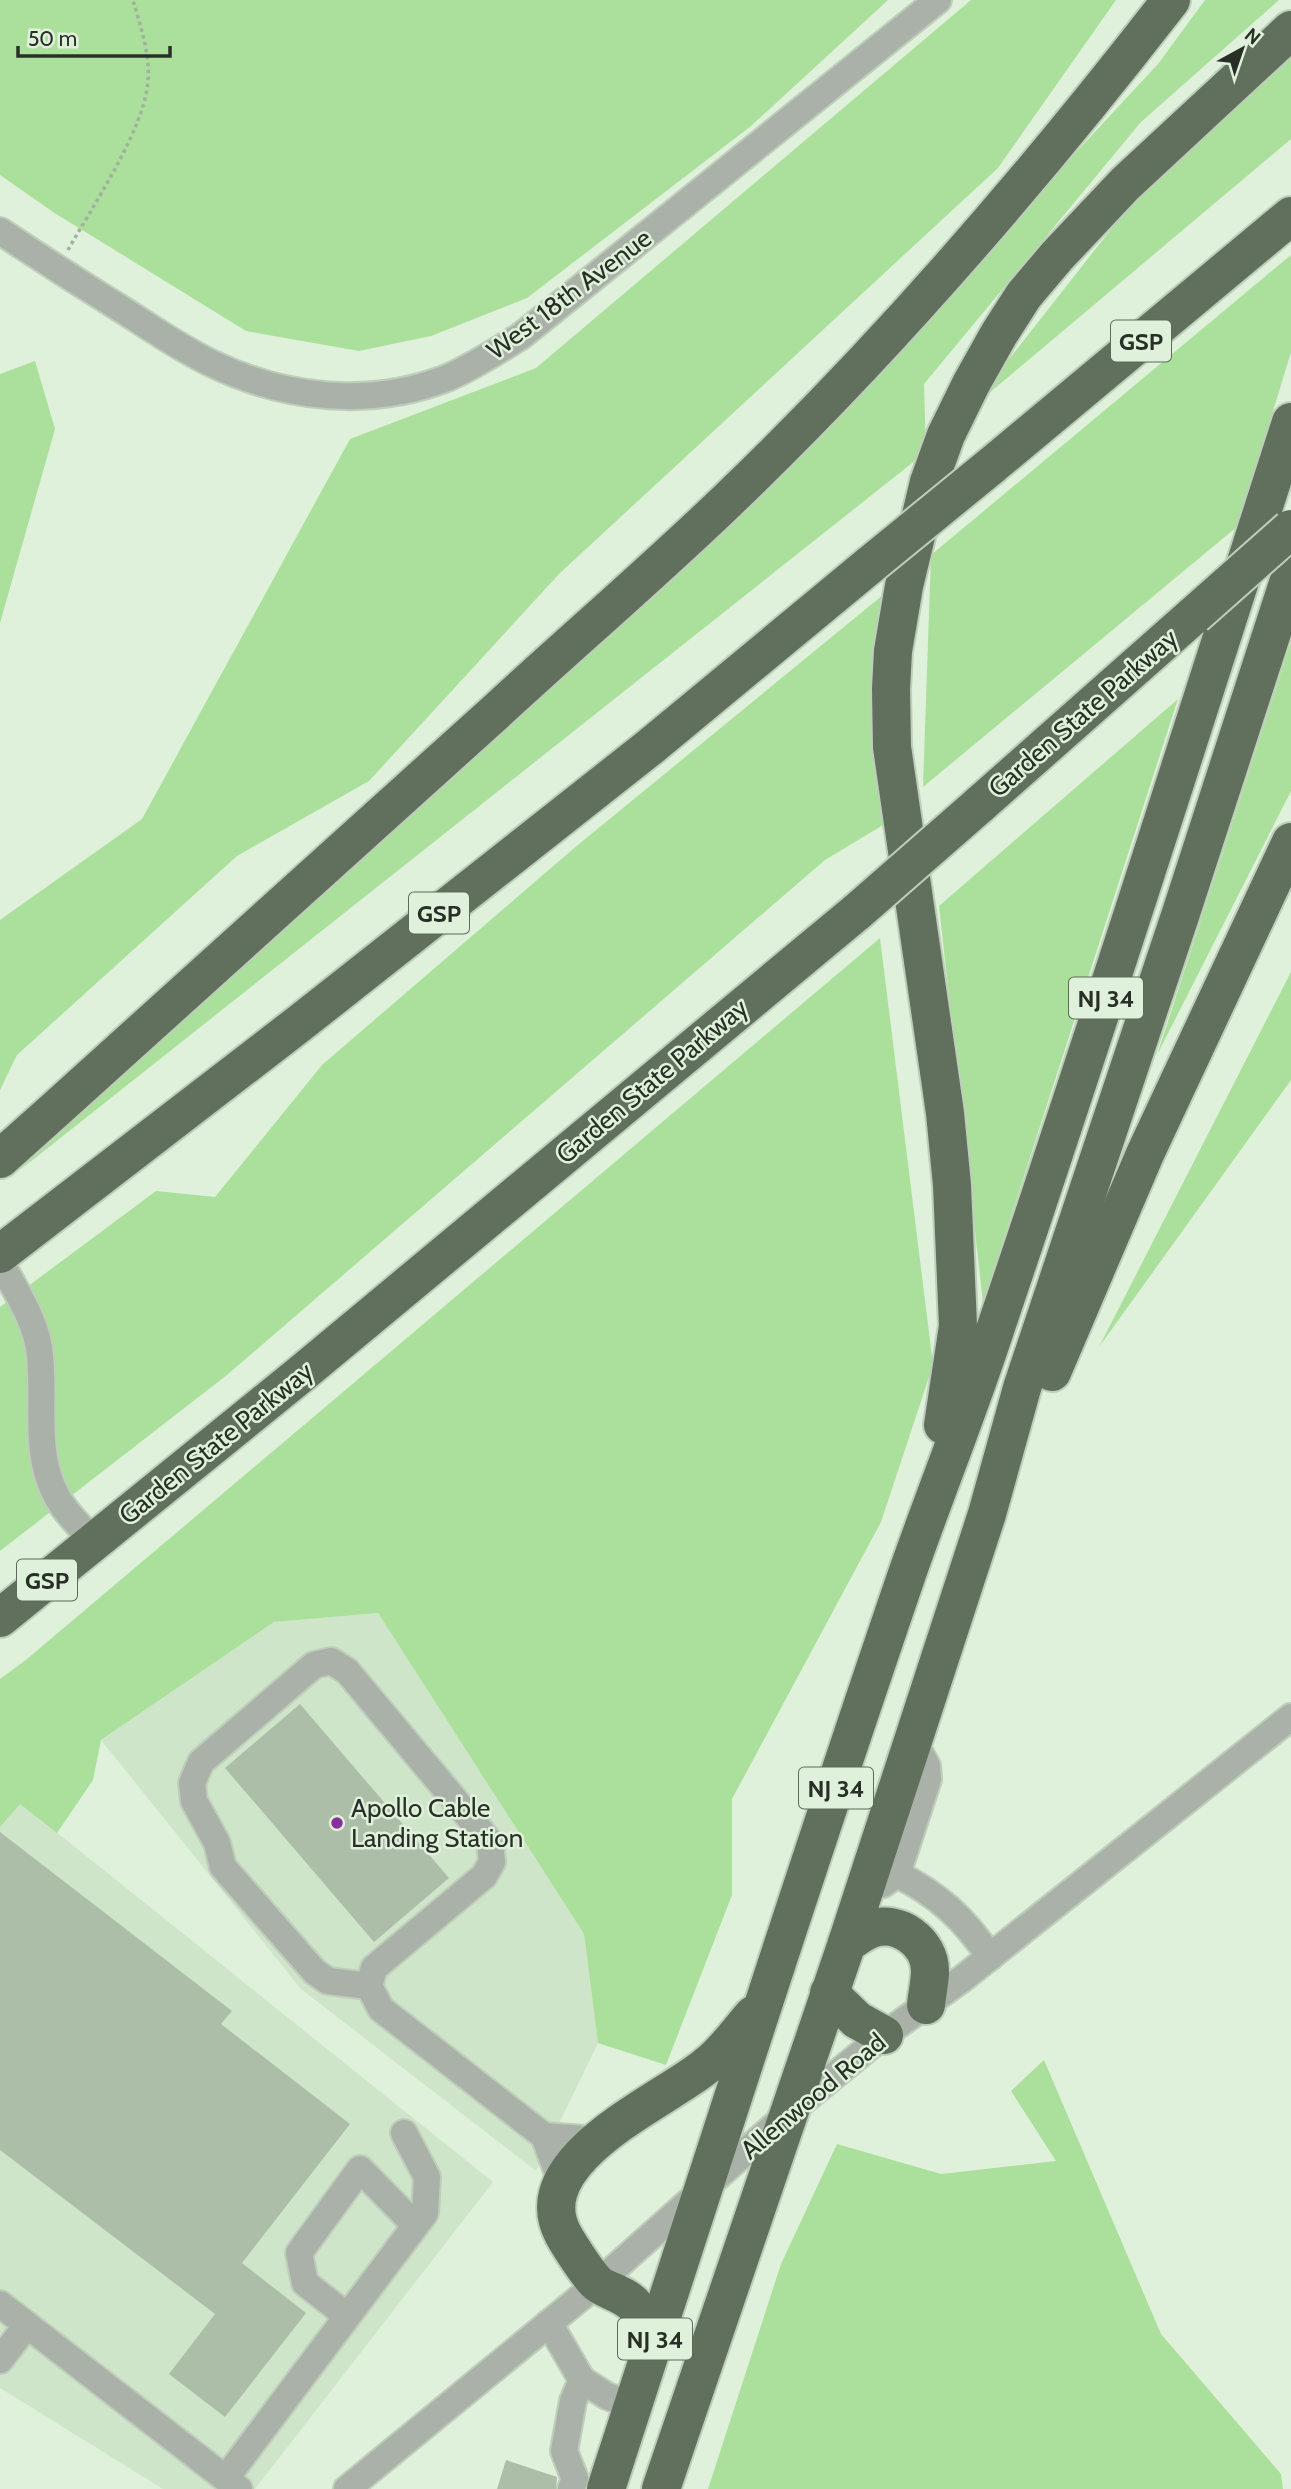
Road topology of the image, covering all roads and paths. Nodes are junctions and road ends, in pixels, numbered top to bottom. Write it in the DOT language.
graph roads {
  1 [pos="133,0"];
  2 [pos="938,0"];
  3 [pos="1171,0"];
  4 [pos="1291,30"];
  5 [pos="1291,216"];
  6 [pos="0,231"];
  7 [pos="58,270"];
  8 [pos="1291,422"];
  9 [pos="1291,528"];
  10 [pos="1291,574"];
  11 [pos="1291,842"];
  12 [pos="0,1159"];
  13 [pos="0,1254"];
  14 [pos="0,1262"];
  15 [pos="987,1514"];
  16 [pos="95,1543"];
  17 [pos="909,1570"];
  18 [pos="0,1618"];
  19 [pos="1291,1717"];
  20 [pos="881,1881"];
  21 [pos="847,1943"];
  22 [pos="990,1957"];
  23 [pos="369,1986"];
  24 [pos="828,1993"];
  25 [pos="926,2005"];
  26 [pos="762,2006"];
  27 [pos="884,2035"];
  28 [pos="791,2111"];
  29 [pos="404,2133"];
  30 [pos="544,2136"];
  31 [pos="597,2140"];
  32 [pos="562,2184"];
  33 [pos="704,2190"];
  34 [pos="415,2225"];
  35 [pos="597,2284"];
  36 [pos="0,2304"];
  37 [pos="347,2316"];
  38 [pos="549,2323"];
  39 [pos="27,2325"];
  40 [pos="653,2346"];
  41 [pos="0,2360"];
  42 [pos="582,2380"];
  43 [pos="633,2406"];
  44 [pos="232,2484"];
  45 [pos="347,2489"];
  46 [pos="571,2489"];
  47 [pos="606,2489"];
  48 [pos="661,2489"];
  1 -- 7 [label="path"];
  2 -- 7 [label="street, West 18th Avenue"];
  3 -- 12 [label="highway"];
  4 -- 17 [label="highway"];
  5 -- 13 [label="highway, GSP, bridge"];
  6 -- 7 [label="street, West 18th Avenue"];
  8 -- 17 [label="highway, NJ 34"];
  9 -- 16 [label="highway, Garden State Parkway / GSP, bridge"];
  10 -- 15 [label="highway, NJ 34"];
  11 -- 15 [label="highway"];
  14 -- 16 [label="street"];
  15 -- 20 [label="highway"];
  16 -- 18 [label="highway, Garden State Parkway / GSP"];
  17 -- 26 [label="highway, NJ 34"];
  19 -- 22 [label="street, Allenwood Road"];
  20 -- 21 [label="highway"];
  20 -- 22 [label="street"];
  21 -- 24 [label="highway"];
  21 -- 25 [label="highway"];
  22 -- 25 [label="street, Allenwood Road"];
  23 -- 23 [label="street"];
  23 -- 30 [label="street"];
  24 -- 27 [label="highway"];
  24 -- 28 [label="highway"];
  25 -- 27 [label="street, Allenwood Road"];
  26 -- 31 [label="highway"];
  26 -- 33 [label="highway, NJ 34"];
  27 -- 28 [label="street, Allenwood Road"];
  28 -- 33 [label="street, Allenwood Road"];
  28 -- 48 [label="highway, NJ 34"];
  29 -- 34 [label="street"];
  30 -- 31 [label="street"];
  30 -- 32 [label="street"];
  31 -- 32 [label="highway"];
  32 -- 35 [label="highway"];
  33 -- 35 [label="street, Allenwood Road"];
  33 -- 40 [label="highway, NJ 34"];
  34 -- 37 [label="street"];
  34 -- 37 [label="street"];
  35 -- 38 [label="street, Allenwood Road"];
  35 -- 40 [label="highway"];
  36 -- 39 [label="street"];
  37 -- 44 [label="street"];
  38 -- 42 [label="street"];
  38 -- 45 [label="street, Allenwood Road"];
  39 -- 41 [label="street"];
  39 -- 44 [label="street"];
  40 -- 43 [label="highway, NJ 34"];
  42 -- 43 [label="street"];
  42 -- 46 [label="street"];
  43 -- 47 [label="highway, NJ 34"];
}
